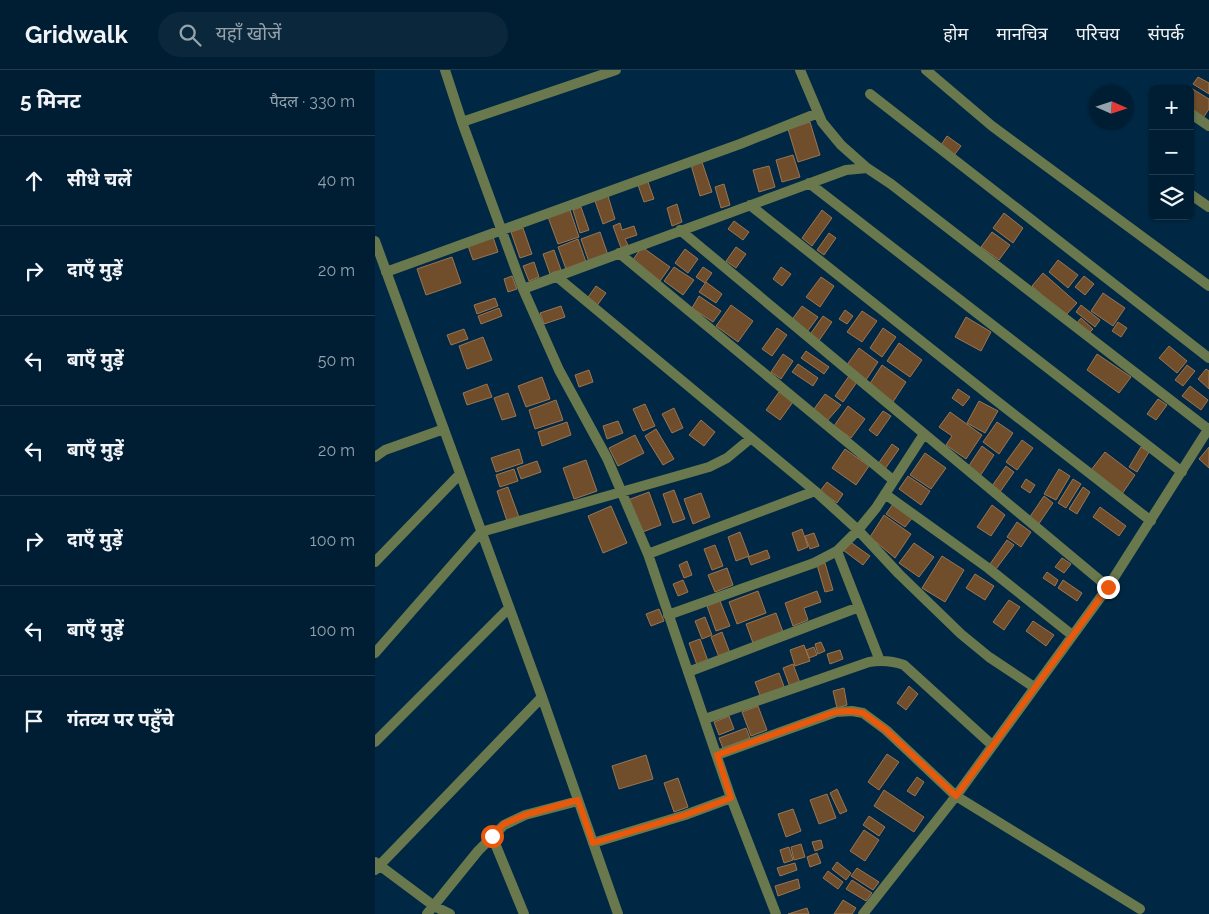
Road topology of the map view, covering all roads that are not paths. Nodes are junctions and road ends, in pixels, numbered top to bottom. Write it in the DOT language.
graph roads {
  1 [pos="445,70"];
  2 [pos="616,70"];
  3 [pos="800,70"];
  4 [pos="926,70"];
  5 [pos="870,94"];
  6 [pos="818,112"];
  7 [pos="1194,115"];
  8 [pos="462,122"];
  9 [pos="1208,124"];
  10 [pos="867,168"];
  11 [pos="809,183"];
  12 [pos="1194,197"];
  13 [pos="750,205"];
  14 [pos="1209,207"];
  15 [pos="680,230"];
  16 [pos="503,231"];
  17 [pos="375,241"];
  18 [pos="619,253"];
  19 [pos="386,272"];
  20 [pos="556,276"];
  21 [pos="1209,286"];
  22 [pos="523,289"];
  23 [pos="1209,358"];
  24 [pos="444,429"];
  25 [pos="1209,429"];
  26 [pos="924,434"];
  27 [pos="750,439"];
  28 [pos="375,457"];
  29 [pos="1182,472"];
  30 [pos="460,474"];
  31 [pos="893,480"];
  32 [pos="622,492"];
  33 [pos="815,492"];
  34 [pos="885,494"];
  35 [pos="1151,520"];
  36 [pos="858,530"];
  37 [pos="481,532"];
  38 [pos="837,551"];
  39 [pos="648,554"];
  40 [pos="375,562"];
  41 [pos="1108,587"];
  42 [pos="859,607"];
  43 [pos="509,608"];
  44 [pos="668,614"];
  45 [pos="1072,635"];
  46 [pos="375,653"];
  47 [pos="880,661"];
  48 [pos="688,672"];
  49 [pos="1034,687"];
  50 [pos="542,696"];
  51 [pos="705,719"];
  52 [pos="375,742"];
  53 [pos="992,745"];
  54 [pos="717,755"];
  55 [pos="956,796"];
  56 [pos="731,798"];
  57 [pos="578,800"];
  58 [pos="492,836"];
  59 [pos="593,843"];
  60 [pos="376,866"];
  61 [pos="434,906"];
  62 [pos="1140,910"];
  63 [pos="427,914"];
  64 [pos="450,914"];
  65 [pos="524,914"];
  66 [pos="618,914"];
  67 [pos="776,914"];
  68 [pos="863,914"];
  1 -- 8 [label="street"];
  2 -- 8 [label="street"];
  3 -- 6 [label="street"];
  4 -- 21 [label="street"];
  5 -- 23 [label="street"];
  6 -- 10 [label="street"];
  6 -- 16 [label="street"];
  7 -- 9 [label="street"];
  8 -- 16 [label="street"];
  10 -- 11 [label="street"];
  10 -- 25 [label="street"];
  11 -- 13 [label="street"];
  11 -- 29 [label="street"];
  12 -- 14 [label="street"];
  13 -- 15 [label="street"];
  13 -- 35 [label="street"];
  15 -- 18 [label="street"];
  15 -- 26 [label="street"];
  16 -- 19 [label="street"];
  16 -- 22 [label="street"];
  17 -- 19 [label="street"];
  18 -- 20 [label="street"];
  18 -- 31 [label="street"];
  19 -- 24 [label="street"];
  20 -- 22 [label="street"];
  20 -- 27 [label="street"];
  22 -- 32 [label="street"];
  24 -- 28 [label="street"];
  24 -- 30 [label="street"];
  25 -- 29 [label="street"];
  26 -- 31 [label="street"];
  26 -- 41 [label="street"];
  27 -- 32 [label="street"];
  27 -- 33 [label="street"];
  29 -- 35 [label="street"];
  30 -- 37 [label="street"];
  30 -- 40 [label="street"];
  31 -- 34 [label="street"];
  32 -- 37 [label="street"];
  32 -- 39 [label="street"];
  33 -- 36 [label="street"];
  33 -- 39 [label="street"];
  34 -- 36 [label="street"];
  34 -- 45 [label="street"];
  35 -- 41 [label="street"];
  36 -- 38 [label="street"];
  36 -- 49 [label="street"];
  37 -- 43 [label="street"];
  37 -- 46 [label="street"];
  38 -- 42 [label="street"];
  38 -- 44 [label="street"];
  39 -- 44 [label="street"];
  41 -- 45 [label="street"];
  42 -- 47 [label="street"];
  42 -- 48 [label="street"];
  43 -- 50 [label="street"];
  43 -- 52 [label="street"];
  44 -- 48 [label="street"];
  45 -- 49 [label="street"];
  47 -- 51 [label="street"];
  47 -- 53 [label="street"];
  48 -- 51 [label="street"];
  49 -- 53 [label="street"];
  50 -- 57 [label="street"];
  50 -- 60 [label="street"];
  51 -- 54 [label="street"];
  53 -- 55 [label="street"];
  54 -- 55 [label="street"];
  54 -- 56 [label="street"];
  55 -- 62 [label="street"];
  55 -- 68 [label="street"];
  56 -- 59 [label="street"];
  56 -- 67 [label="street"];
  57 -- 58 [label="street"];
  57 -- 59 [label="street"];
  58 -- 61 [label="street"];
  58 -- 65 [label="street"];
  59 -- 66 [label="street"];
  60 -- 61 [label="street"];
  61 -- 63 [label="street"];
  61 -- 64 [label="street"];
}
